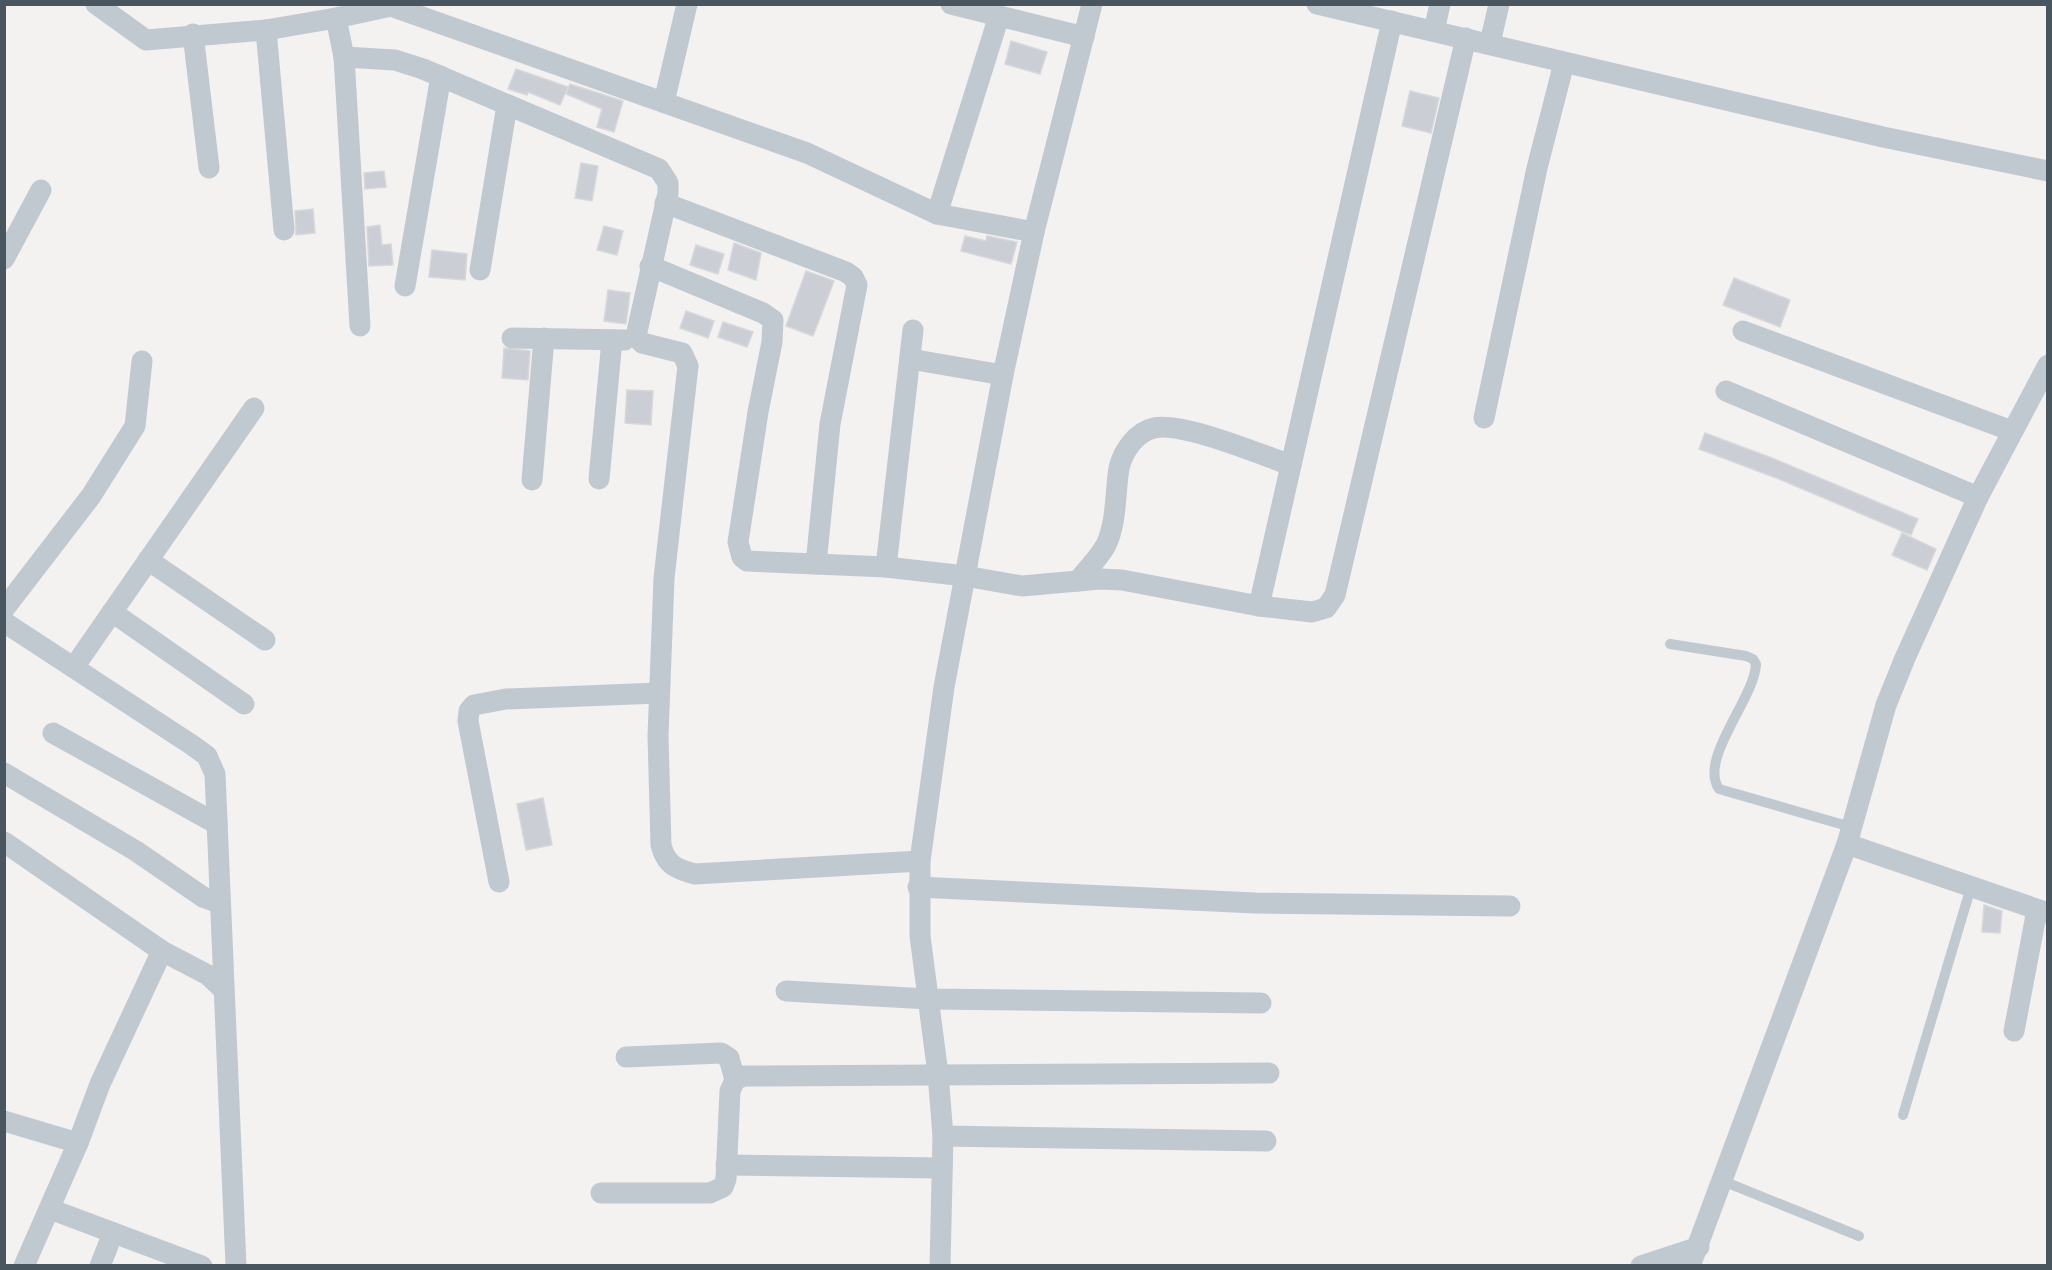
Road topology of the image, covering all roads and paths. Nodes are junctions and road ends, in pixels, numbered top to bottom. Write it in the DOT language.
graph roads {
  1 [pos="96,4"];
  2 [pos="687,4"];
  3 [pos="951,4"];
  4 [pos="1092,4"];
  5 [pos="1317,4"];
  6 [pos="1440,4"];
  7 [pos="1499,4"];
  8 [pos="1369,10"];
  9 [pos="999,16"];
  10 [pos="336,18"];
  11 [pos="1392,21"];
  12 [pos="266,30"];
  13 [pos="1434,31"];
  14 [pos="193,34"];
  15 [pos="1084,36"];
  16 [pos="1466,38"];
  17 [pos="1490,43"];
  18 [pos="344,57"];
  19 [pos="1564,63"];
  20 [pos="441,76"];
  21 [pos="664,102"];
  22 [pos="507,105"];
  23 [pos="209,168"];
  24 [pos="2048,171"];
  25 [pos="41,190"];
  26 [pos="665,203"];
  27 [pos="937,214"];
  28 [pos="284,230"];
  29 [pos="1034,232"];
  30 [pos="4,259"];
  31 [pos="650,266"];
  32 [pos="480,270"];
  33 [pos="405,286"];
  34 [pos="360,326"];
  35 [pos="913,330"];
  36 [pos="1743,331"];
  37 [pos="512,338"];
  38 [pos="544,338"];
  39 [pos="612,340"];
  40 [pos="638,340"];
  41 [pos="910,358"];
  42 [pos="142,361"];
  43 [pos="2048,365"];
  44 [pos="1003,375"];
  45 [pos="1726,391"];
  46 [pos="254,408"];
  47 [pos="1484,418"];
  48 [pos="2012,431"];
  49 [pos="1291,465"];
  50 [pos="599,479"];
  51 [pos="531,480"];
  52 [pos="1978,497"];
  53 [pos="148,560"];
  54 [pos="816,564"];
  55 [pos="886,567"];
  56 [pos="965,576"];
  57 [pos="1078,581"];
  58 [pos="1259,606"];
  59 [pos="4,609"];
  60 [pos="112,612"];
  61 [pos="4,622"];
  62 [pos="265,640"];
  63 [pos="1670,644"];
  64 [pos="74,667"];
  65 [pos="659,693"];
  66 [pos="244,704"];
  67 [pos="52,733"];
  68 [pos="4,773"];
  69 [pos="217,824"];
  70 [pos="1849,836"];
  71 [pos="4,842"];
  72 [pos="921,861"];
  73 [pos="499,882"];
  74 [pos="918,887"];
  75 [pos="1971,887"];
  76 [pos="220,903"];
  77 [pos="1510,906"];
  78 [pos="2042,911"];
  79 [pos="162,951"];
  80 [pos="223,990"];
  81 [pos="786,991"];
  82 [pos="928,999"];
  83 [pos="1261,1003"];
  84 [pos="2014,1031"];
  85 [pos="626,1057"];
  86 [pos="1269,1073"];
  87 [pos="938,1074"];
  88 [pos="735,1080"];
  89 [pos="1903,1116"];
  90 [pos="4,1122"];
  91 [pos="943,1136"];
  92 [pos="1266,1142"];
  93 [pos="78,1143"];
  94 [pos="726,1165"];
  95 [pos="941,1168"];
  96 [pos="1723,1181"];
  97 [pos="602,1193"];
  98 [pos="50,1209"];
  99 [pos="113,1233"];
  100 [pos="1859,1236"];
  101 [pos="1695,1256"];
  102 [pos="24,1266"];
  103 [pos="100,1266"];
  104 [pos="202,1266"];
  105 [pos="236,1266"];
  106 [pos="940,1266"];
  107 [pos="1641,1266"];
  1 -- 14 [label="street"];
  2 -- 21 [label="street"];
  3 -- 9 [label="street"];
  4 -- 15 [label="street"];
  5 -- 8 [label="street"];
  6 -- 13 [label="street"];
  7 -- 17 [label="street"];
  8 -- 11 [label="street"];
  9 -- 15 [label="street"];
  9 -- 27 [label="street"];
  10 -- 12 [label="street"];
  10 -- 18 [label="street"];
  10 -- 21 [label="street"];
  11 -- 13 [label="street"];
  11 -- 49 [label="street"];
  12 -- 14 [label="street"];
  12 -- 28 [label="street"];
  13 -- 16 [label="street"];
  14 -- 23 [label="street"];
  15 -- 29 [label="street"];
  16 -- 17 [label="street"];
  16 -- 58 [label="street"];
  17 -- 19 [label="street"];
  18 -- 20 [label="street"];
  18 -- 34 [label="street"];
  19 -- 24 [label="street"];
  19 -- 47 [label="street"];
  20 -- 22 [label="street"];
  20 -- 33 [label="street"];
  21 -- 27 [label="street"];
  22 -- 26 [label="street"];
  22 -- 32 [label="street"];
  25 -- 30 [label="street"];
  26 -- 31 [label="street"];
  26 -- 54 [label="street"];
  27 -- 29 [label="street"];
  29 -- 44 [label="street"];
  31 -- 40 [label="street"];
  31 -- 54 [label="street"];
  35 -- 41 [label="street"];
  36 -- 48 [label="street"];
  37 -- 38 [label="street"];
  38 -- 39 [label="street"];
  38 -- 51 [label="street"];
  39 -- 40 [label="street"];
  39 -- 50 [label="street"];
  40 -- 65 [label="street"];
  41 -- 44 [label="street"];
  41 -- 55 [label="street"];
  42 -- 59 [label="street"];
  43 -- 48 [label="street"];
  44 -- 56 [label="street"];
  45 -- 52 [label="street"];
  46 -- 53 [label="street"];
  48 -- 52 [label="street"];
  49 -- 57 [label="street"];
  49 -- 58 [label="street"];
  52 -- 70 [label="street"];
  53 -- 60 [label="street"];
  53 -- 62 [label="street"];
  54 -- 55 [label="street"];
  55 -- 56 [label="street"];
  56 -- 57 [label="street"];
  56 -- 72 [label="street"];
  57 -- 58 [label="street"];
  60 -- 64 [label="street"];
  60 -- 66 [label="street"];
  61 -- 64 [label="street"];
  63 -- 70 [label="lane"];
  64 -- 69 [label="street"];
  65 -- 72 [label="street"];
  65 -- 73 [label="street"];
  67 -- 69 [label="street"];
  68 -- 76 [label="street"];
  69 -- 76 [label="street"];
  70 -- 75 [label="street"];
  70 -- 96 [label="street"];
  71 -- 79 [label="street"];
  72 -- 74 [label="street"];
  74 -- 77 [label="street"];
  74 -- 82 [label="street"];
  75 -- 78 [label="street"];
  75 -- 89 [label="lane"];
  76 -- 80 [label="street"];
  78 -- 84 [label="street"];
  79 -- 80 [label="street"];
  79 -- 93 [label="street"];
  80 -- 105 [label="street"];
  81 -- 82 [label="street"];
  82 -- 83 [label="street"];
  82 -- 87 [label="street"];
  85 -- 88 [label="street"];
  86 -- 87 [label="street"];
  87 -- 88 [label="street"];
  87 -- 91 [label="street"];
  88 -- 94 [label="street"];
  90 -- 93 [label="street"];
  91 -- 92 [label="street"];
  91 -- 95 [label="street"];
  93 -- 98 [label="street"];
  94 -- 95 [label="street"];
  94 -- 97 [label="street"];
  95 -- 106 [label="street"];
  96 -- 100 [label="lane"];
  96 -- 101 [label="street"];
  98 -- 99 [label="street"];
  98 -- 102 [label="street"];
  99 -- 103 [label="street"];
  99 -- 104 [label="street"];
  101 -- 107 [label="street"];
}
